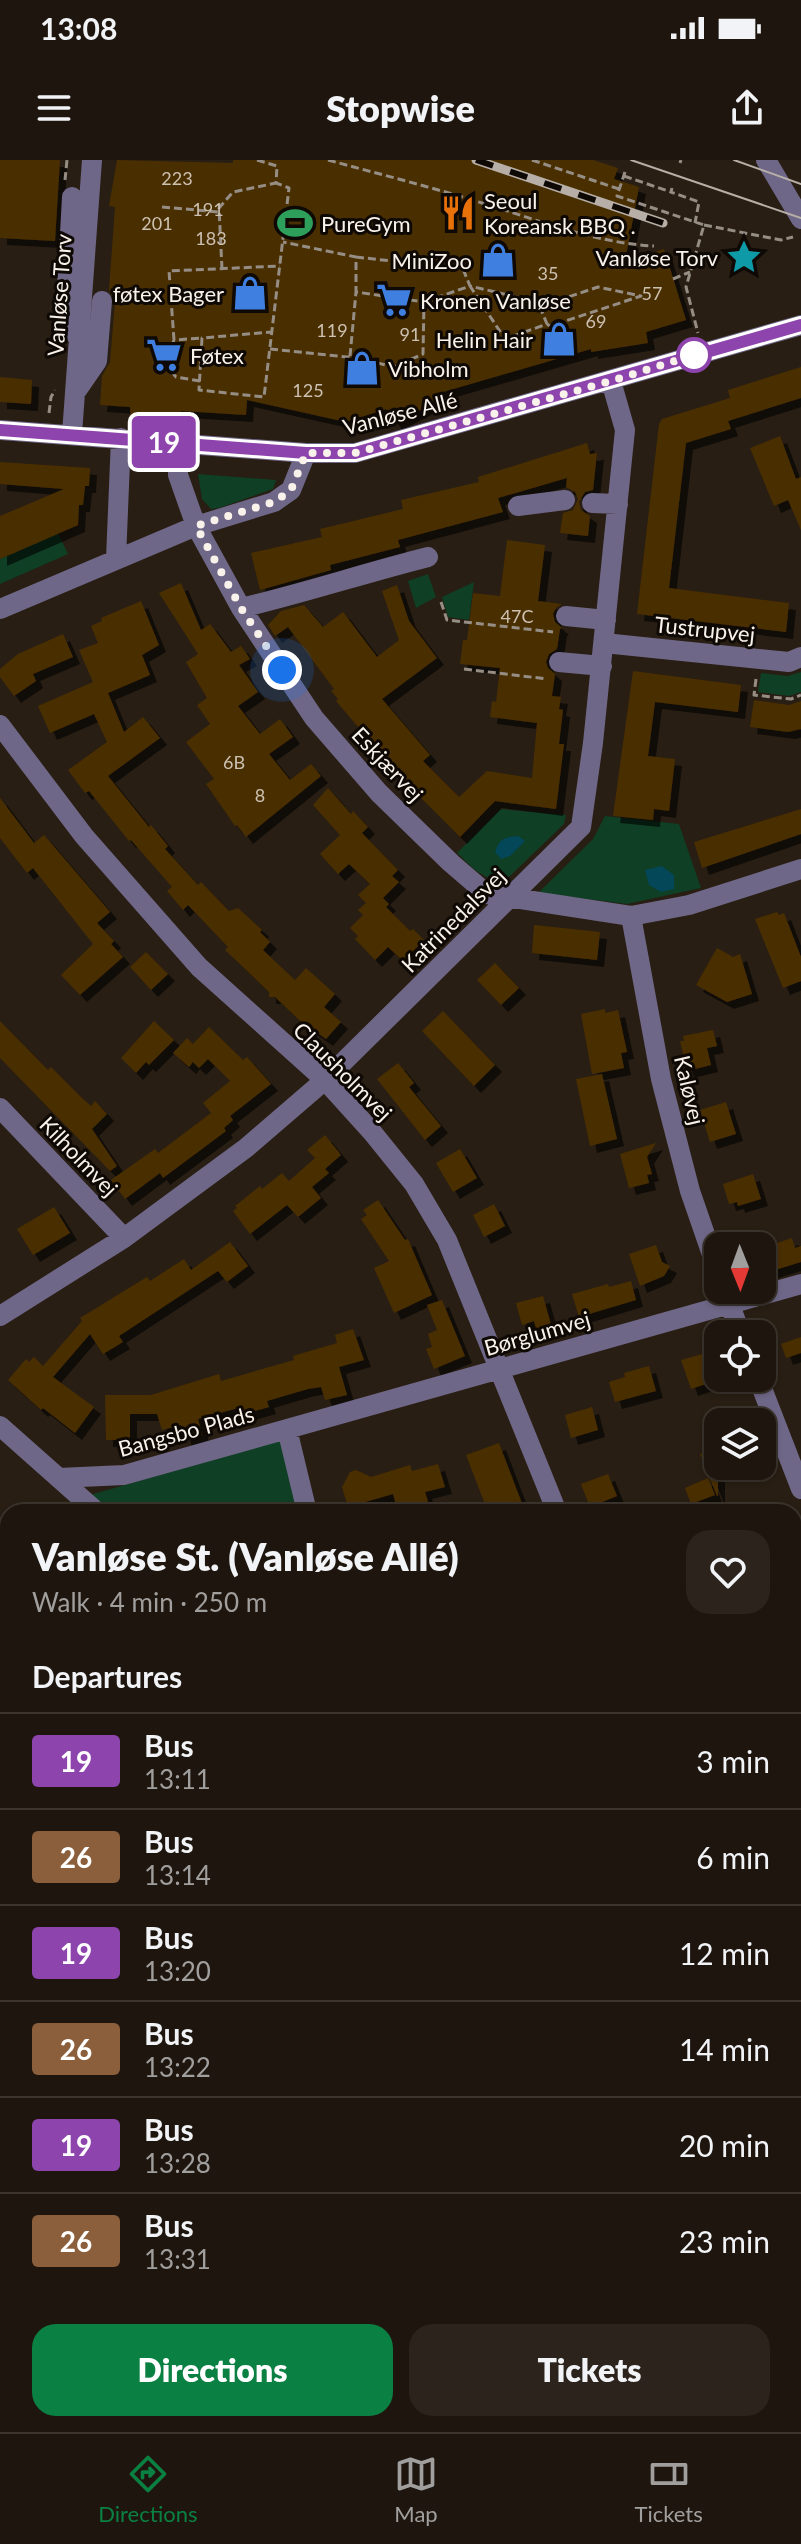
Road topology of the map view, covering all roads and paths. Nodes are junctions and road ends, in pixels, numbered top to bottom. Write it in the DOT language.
graph roads {
  1 [pos="92,160"];
  2 [pos="257,160"];
  3 [pos="328,160"];
  4 [pos="532,160"];
  5 [pos="766,160"];
  6 [pos="276,183"];
  7 [pos="619,189"];
  8 [pos="72,197"];
  9 [pos="162,207"];
  10 [pos="219,212"];
  11 [pos="801,219"];
  12 [pos="695,223"];
  13 [pos="704,225"];
  14 [pos="801,235"];
  15 [pos="283,242"];
  16 [pos="654,246"];
  17 [pos="356,257"];
  18 [pos="280,266"];
  19 [pos="222,269"];
  20 [pos="690,272"];
  21 [pos="673,279"];
  22 [pos="470,286"];
  23 [pos="356,292"];
  24 [pos="102,301"];
  25 [pos="424,302"];
  26 [pos="538,302"];
  27 [pos="547,324"];
  28 [pos="801,325"];
  29 [pos="271,332"];
  30 [pos="202,338"];
  31 [pos="174,340"];
  32 [pos="80,341"];
  33 [pos="270,349"];
  34 [pos="703,352"];
  35 [pos="350,357"];
  36 [pos="200,381"];
  37 [pos="611,381"];
  38 [pos="75,394"];
  39 [pos="0,430"];
  40 [pos="72,434"];
  41 [pos="121,438"];
  42 [pos="178,443"];
  43 [pos="306,453"];
  44 [pos="565,500"];
  45 [pos="592,503"];
  46 [pos="618,504"];
  47 [pos="518,506"];
  48 [pos="196,526"];
  49 [pos="428,557"];
  50 [pos="116,559"];
  51 [pos="441,602"];
  52 [pos="241,608"];
  53 [pos="0,609"];
  54 [pos="566,616"];
  55 [pos="606,620"];
  56 [pos="604,643"];
  57 [pos="801,657"];
  58 [pos="758,658"];
  59 [pos="559,662"];
  60 [pos="602,666"];
  61 [pos="464,669"];
  62 [pos="801,695"];
  63 [pos="4,737"];
  64 [pos="801,869"];
  65 [pos="511,897"];
  66 [pos="631,916"];
  67 [pos="325,1080"];
  68 [pos="0,1108"];
  69 [pos="704,1232"];
  70 [pos="124,1238"];
  71 [pos="801,1284"];
  72 [pos="776,1288"];
  73 [pos="705,1304"];
  74 [pos="0,1316"];
  75 [pos="500,1368"];
  76 [pos="763,1392"];
  77 [pos="0,1426"];
  78 [pos="287,1429"];
  79 [pos="59,1478"];
  80 [pos="801,1489"];
  81 [pos="88,1504"];
  82 [pos="305,1504"];
  83 [pos="554,1504"];
  1 -- 32 [label="street, Vanløse Torv"];
  2 -- 6 [label="path"];
  3 -- 16 [label="path"];
  4 -- 7 [label="path"];
  5 -- 11 [label="street"];
  6 -- 10 [label="path"];
  6 -- 15 [label="path"];
  7 -- 12 [label="path"];
  7 -- 12 [label="path"];
  8 -- 32 [label="street"];
  9 -- 10 [label="path"];
  10 -- 19 [label="path"];
  12 -- 13 [label="path"];
  13 -- 14 [label="path"];
  13 -- 20 [label="path"];
  15 -- 17 [label="path"];
  15 -- 18 [label="path"];
  17 -- 22 [label="path"];
  17 -- 23 [label="path"];
  18 -- 19 [label="path"];
  18 -- 29 [label="path"];
  19 -- 31 [label="path"];
  20 -- 21 [label="path"];
  20 -- 34 [label="path"];
  22 -- 25 [label="path"];
  22 -- 26 [label="path"];
  22 -- 27 [label="path"];
  23 -- 25 [label="path"];
  23 -- 35 [label="path"];
  24 -- 38 [label="street"];
  25 -- 35 [label="path"];
  26 -- 27 [label="path"];
  26 -- 27 [label="path"];
  28 -- 34 [label="street, Vanløse Allé"];
  29 -- 30 [label="path"];
  29 -- 33 [label="path"];
  30 -- 31 [label="path"];
  30 -- 36 [label="path"];
  31 -- 36 [label="path"];
  32 -- 38 [label="street, Vanløse Torv"];
  33 -- 35 [label="path"];
  33 -- 36 [label="path"];
  34 -- 37 [label="street, Vanløse Allé"];
  37 -- 43 [label="street, Vanløse Allé"];
  37 -- 46 [label="street, Katrinedalsvej"];
  38 -- 40 [label="street, Vanløse Torv"];
  39 -- 40 [label="street, Vanløse Allé"];
  40 -- 41 [label="street, Vanløse Allé"];
  41 -- 42 [label="street, Vanløse Allé"];
  41 -- 50 [label="street"];
  42 -- 43 [label="street, Vanløse Allé"];
  42 -- 48 [label="street, Eskjærvej"];
  43 -- 48 [label="street"];
  44 -- 47 [label="street"];
  45 -- 46 [label="street"];
  46 -- 55 [label="street, Katrinedalsvej"];
  48 -- 50 [label="street"];
  48 -- 52 [label="street, Eskjærvej"];
  49 -- 52 [label="street"];
  50 -- 53 [label="street"];
  51 -- 54 [label="path"];
  52 -- 65 [label="street, Eskjærvej"];
  54 -- 55 [label="street"];
  55 -- 56 [label="street, Katrinedalsvej"];
  56 -- 58 [label="street, Tustrupvej"];
  56 -- 60 [label="street, Katrinedalsvej"];
  57 -- 58 [label="street, Tustrupvej"];
  58 -- 62 [label="path"];
  59 -- 60 [label="street"];
  59 -- 61 [label="path"];
  60 -- 65 [label="street, Katrinedalsvej"];
  63 -- 67 [label="street, Clausholmvej"];
  64 -- 66 [label="street, Eskjærvej"];
  65 -- 66 [label="street, Eskjærvej"];
  65 -- 67 [label="street, Katrinedalsvej"];
  66 -- 69 [label="street, Kaløvej"];
  67 -- 70 [label="street, Katrinedalsvej"];
  67 -- 75 [label="street, Clausholmvej"];
  68 -- 70 [label="street, Kilholmvej"];
  70 -- 74 [label="street, Katrinedalsvej"];
  71 -- 72 [label="street, Børglumvej"];
  73 -- 75 [label="street, Børglumvej"];
  75 -- 78 [label="street, Børglumvej"];
  75 -- 83 [label="street, Clausholmvej"];
  76 -- 80 [label="street"];
  77 -- 79 [label="street"];
  78 -- 79 [label="street, Bangsbo Plads"];
  78 -- 82 [label="street, Bangsbo Plads"];
  79 -- 81 [label="street"];
}
